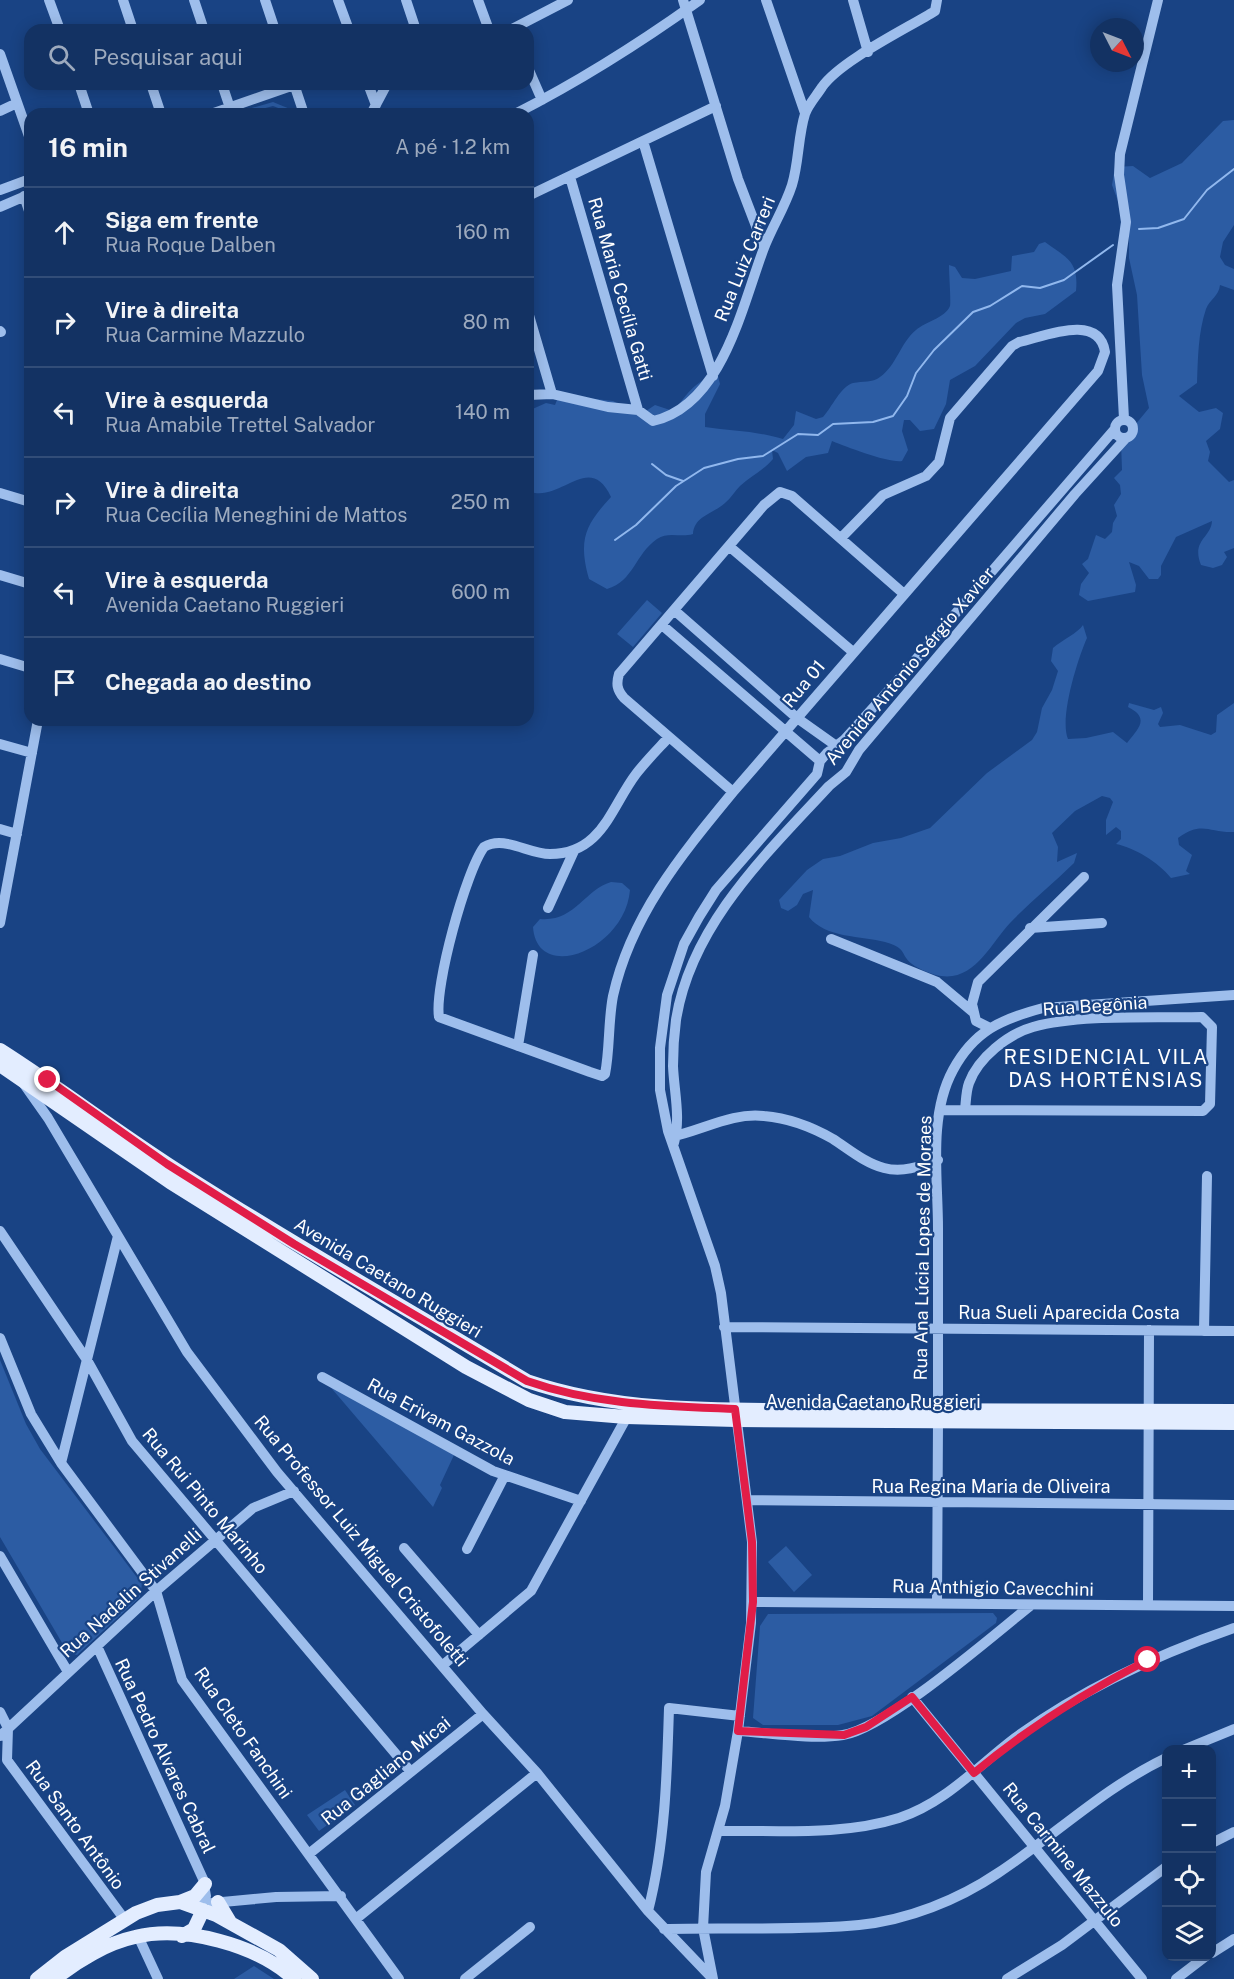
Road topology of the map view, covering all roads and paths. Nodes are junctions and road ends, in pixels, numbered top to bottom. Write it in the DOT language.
graph roads {
  1 [pos="49,0"];
  2 [pos="123,0"];
  3 [pos="194,0"];
  4 [pos="265,0"];
  5 [pos="338,0"];
  6 [pos="406,0"];
  7 [pos="478,0"];
  8 [pos="568,0"];
  9 [pos="700,0"];
  10 [pos="766,0"];
  11 [pos="852,0"];
  12 [pos="1158,0"];
  13 [pos="936,4"];
  14 [pos="685,5"];
  15 [pos="58,24"];
  16 [pos="131,24"];
  17 [pos="202,24"];
  18 [pos="273,24"];
  19 [pos="347,24"];
  20 [pos="414,24"];
  21 [pos="487,24"];
  22 [pos="522,24"];
  23 [pos="868,52"];
  24 [pos="0,54"];
  25 [pos="534,82"];
  26 [pos="81,90"];
  27 [pos="153,90"];
  28 [pos="224,90"];
  29 [pos="280,90"];
  30 [pos="296,90"];
  31 [pos="369,90"];
  32 [pos="384,90"];
  33 [pos="542,100"];
  34 [pos="17,103"];
  35 [pos="716,106"];
  36 [pos="87,108"];
  37 [pos="159,108"];
  38 [pos="230,108"];
  39 [pos="302,108"];
  40 [pos="373,108"];
  41 [pos="374,108"];
  42 [pos="527,108"];
  43 [pos="0,111"];
  44 [pos="805,113"];
  45 [pos="24,122"];
  46 [pos="643,141"];
  47 [pos="570,177"];
  48 [pos="24,181"];
  49 [pos="0,190"];
  50 [pos="534,193"];
  51 [pos="24,196"];
  52 [pos="0,207"];
  53 [pos="764,247"];
  54 [pos="534,332"];
  55 [pos="713,376"];
  56 [pos="552,394"];
  57 [pos="534,395"];
  58 [pos="638,410"];
  59 [pos="1124,420"];
  60 [pos="1114,430"];
  61 [pos="1126,438"];
  62 [pos="0,493"];
  63 [pos="24,500"];
  64 [pos="841,538"];
  65 [pos="730,547"];
  66 [pos="0,576"];
  67 [pos="24,582"];
  68 [pos="904,594"];
  69 [pos="674,610"];
  70 [pos="662,624"];
  71 [pos="853,652"];
  72 [pos="0,659"];
  73 [pos="24,666"];
  74 [pos="797,718"];
  75 [pos="37,726"];
  76 [pos="787,730"];
  77 [pos="669,736"];
  78 [pos="839,743"];
  79 [pos="0,744"];
  80 [pos="859,750"];
  81 [pos="32,753"];
  82 [pos="820,761"];
  83 [pos="817,774"];
  84 [pos="829,786"];
  85 [pos="733,792"];
  86 [pos="0,829"];
  87 [pos="17,834"];
  88 [pos="574,850"];
  89 [pos="1084,877"];
  90 [pos="548,908"];
  91 [pos="0,923"];
  92 [pos="1102,923"];
  93 [pos="1030,928"];
  94 [pos="831,939"];
  95 [pos="532,955"];
  96 [pos="1234,995"];
  97 [pos="974,1013"];
  98 [pos="988,1028"];
  99 [pos="518,1046"];
  100 [pos="0,1050"];
  101 [pos="0,1065"];
  102 [pos="18,1076"];
  103 [pos="48,1080"];
  104 [pos="45,1095"];
  105 [pos="940,1110"];
  106 [pos="965,1110"];
  107 [pos="48,1118"];
  108 [pos="673,1139"];
  109 [pos="938,1160"];
  110 [pos="1207,1176"];
  111 [pos="0,1231"];
  112 [pos="118,1236"];
  113 [pos="724,1327"];
  114 [pos="938,1329"];
  115 [pos="1149,1330"];
  116 [pos="1204,1331"];
  117 [pos="1234,1331"];
  118 [pos="0,1338"];
  119 [pos="87,1360"];
  120 [pos="322,1377"];
  121 [pos="634,1405"];
  122 [pos="1234,1411"];
  123 [pos="736,1414"];
  124 [pos="938,1416"];
  125 [pos="626,1417"];
  126 [pos="1148,1417"];
  127 [pos="1234,1423"];
  128 [pos="61,1463"];
  129 [pos="505,1475"];
  130 [pos="294,1491"];
  131 [pos="748,1500"];
  132 [pos="581,1501"];
  133 [pos="937,1504"];
  134 [pos="1148,1504"];
  135 [pos="1234,1504"];
  136 [pos="215,1539"];
  137 [pos="404,1548"];
  138 [pos="467,1549"];
  139 [pos="0,1556"];
  140 [pos="156,1591"];
  141 [pos="753,1602"];
  142 [pos="938,1603"];
  143 [pos="1148,1605"];
  144 [pos="1030,1606"];
  145 [pos="1234,1606"];
  146 [pos="1234,1628"];
  147 [pos="479,1635"];
  148 [pos="97,1646"];
  149 [pos="443,1665"];
  150 [pos="68,1672"];
  151 [pos="912,1697"];
  152 [pos="0,1712"];
  153 [pos="483,1714"];
  154 [pos="740,1716"];
  155 [pos="8,1728"];
  156 [pos="1234,1729"];
  157 [pos="738,1731"];
  158 [pos="0,1736"];
  159 [pos="1193,1745"];
  160 [pos="4,1758"];
  161 [pos="1162,1761"];
  162 [pos="411,1772"];
  163 [pos="537,1773"];
  164 [pos="974,1773"];
  165 [pos="718,1831"];
  166 [pos="1234,1832"];
  167 [pos="1216,1841"];
  168 [pos="1034,1846"];
  169 [pos="309,1853"];
  170 [pos="1162,1871"];
  171 [pos="209,1896"];
  172 [pos="341,1896"];
  173 [pos="648,1911"];
  174 [pos="357,1918"];
  175 [pos="125,1920"];
  176 [pos="1095,1920"];
  177 [pos="530,1927"];
  178 [pos="703,1928"];
  179 [pos="664,1929"];
  180 [pos="138,1936"];
  181 [pos="182,1936"];
  182 [pos="1234,1939"];
  183 [pos="1216,1950"];
  184 [pos="1199,1961"];
  185 [pos="37,1979"];
  186 [pos="55,1979"];
  187 [pos="158,1979"];
  188 [pos="294,1979"];
  189 [pos="312,1979"];
  190 [pos="399,1979"];
  191 [pos="465,1979"];
  192 [pos="713,1979"];
  193 [pos="1007,1979"];
  194 [pos="1142,1979"];
  195 [pos="1176,1979"];
  1 -- 15 [label="street"];
  2 -- 16 [label="street"];
  3 -- 17 [label="street"];
  4 -- 18 [label="street"];
  5 -- 19 [label="street"];
  6 -- 20 [label="street"];
  7 -- 21 [label="street"];
  8 -- 22 [label="street"];
  9 -- 14 [label="street"];
  10 -- 44 [label="street"];
  11 -- 23 [label="street"];
  12 -- 59 [label="street"];
  13 -- 23 [label="street, Rua Luiz Carreri"];
  14 -- 33 [label="street"];
  14 -- 35 [label="street"];
  23 -- 44 [label="street, Rua Luiz Carreri"];
  24 -- 34 [label="street"];
  25 -- 33 [label="street"];
  26 -- 36 [label="street"];
  27 -- 37 [label="street"];
  28 -- 38 [label="street"];
  29 -- 38 [label="street"];
  30 -- 39 [label="street"];
  31 -- 40 [label="street"];
  32 -- 41 [label="street"];
  33 -- 42 [label="street"];
  34 -- 43 [label="street"];
  34 -- 45 [label="street"];
  35 -- 46 [label="street"];
  35 -- 53 [label="street"];
  44 -- 53 [label="street, Rua Luiz Carreri"];
  46 -- 47 [label="street"];
  46 -- 55 [label="street"];
  47 -- 50 [label="street"];
  47 -- 58 [label="street, Rua Maria Cecília Gatti"];
  48 -- 49 [label="street"];
  51 -- 52 [label="street"];
  53 -- 55 [label="street, Rua Luiz Carreri"];
  54 -- 56 [label="street"];
  55 -- 58 [label="street, Rua Luiz Carreri"];
  56 -- 57 [label="street, Rua Luiz Carreri"];
  56 -- 58 [label="street, Rua Luiz Carreri"];
  59 -- 60 [label="street"];
  59 -- 61 [label="street"];
  60 -- 61 [label="street"];
  60 -- 78 [label="street, Avenida Antonio Sérgio Xavier"];
  61 -- 80 [label="street, Avenida Antonio Sérgio Xavier"];
  62 -- 63 [label="street"];
  64 -- 65 [label="street"];
  64 -- 68 [label="street"];
  64 -- 68 [label="street, Rua 01"];
  65 -- 69 [label="street"];
  65 -- 71 [label="street"];
  66 -- 67 [label="street"];
  68 -- 71 [label="street, Rua 01"];
  69 -- 70 [label="street"];
  69 -- 74 [label="street"];
  70 -- 76 [label="street"];
  70 -- 77 [label="street"];
  71 -- 74 [label="street, Rua 01"];
  72 -- 73 [label="street"];
  74 -- 76 [label="street, Rua 01"];
  74 -- 78 [label="street"];
  75 -- 81 [label="street"];
  76 -- 82 [label="street"];
  76 -- 85 [label="street, Rua 01"];
  77 -- 85 [label="street"];
  77 -- 88 [label="street"];
  78 -- 80 [label="street"];
  78 -- 82 [label="street, Avenida Antonio Sérgio Xavier"];
  79 -- 81 [label="street"];
  80 -- 84 [label="street, Avenida Antonio Sérgio Xavier"];
  81 -- 87 [label="street"];
  82 -- 83 [label="street, Avenida Antonio Sérgio Xavier"];
  83 -- 84 [label="street"];
  83 -- 108 [label="street, Avenida Antonio Sérgio Xavier"];
  84 -- 108 [label="street, Avenida Antonio Sérgio Xavier"];
  85 -- 99 [label="street, Rua 01"];
  86 -- 87 [label="street"];
  87 -- 91 [label="street"];
  88 -- 90 [label="street"];
  88 -- 99 [label="street"];
  89 -- 93 [label="street"];
  92 -- 93 [label="street"];
  93 -- 97 [label="street"];
  94 -- 97 [label="street"];
  95 -- 99 [label="street"];
  96 -- 98 [label="street, Rua Ana Lúcia Lopes de Moraes"];
  97 -- 98 [label="street"];
  98 -- 105 [label="street, Rua Ana Lúcia Lopes de Moraes"];
  100 -- 103 [label="main road, Avenida Caetano Ruggieri"];
  101 -- 102 [label="main road, Avenida Caetano Ruggieri"];
  102 -- 104 [label="main road, Avenida Caetano Ruggieri"];
  102 -- 107 [label="street, Rua Professor Luiz Miguel Cristofoletti"];
  103 -- 104 [label="street, Rua Professor Luiz Miguel Cristofoletti"];
  103 -- 121 [label="main road, Avenida Caetano Ruggieri"];
  104 -- 107 [label="street, Rua Professor Luiz Miguel Cristofoletti"];
  104 -- 125 [label="main road, Avenida Caetano Ruggieri"];
  105 -- 106 [label="street"];
  105 -- 109 [label="street, Rua Ana Lúcia Lopes de Moraes"];
  106 -- 106 [label="street, Rua Begônia"];
  107 -- 112 [label="street, Rua Professor Luiz Miguel Cristofoletti"];
  108 -- 109 [label="street"];
  108 -- 113 [label="street"];
  109 -- 114 [label="street, Rua Ana Lúcia Lopes de Moraes"];
  110 -- 116 [label="street"];
  111 -- 119 [label="street, Rua Rui Pinto Marinho"];
  112 -- 119 [label="street"];
  112 -- 130 [label="street, Rua Professor Luiz Miguel Cristofoletti"];
  113 -- 114 [label="street, Rua Sueli Aparecida Costa"];
  113 -- 123 [label="street"];
  114 -- 115 [label="street, Rua Sueli Aparecida Costa"];
  114 -- 124 [label="street, Rua Ana Lúcia Lopes de Moraes"];
  115 -- 116 [label="street, Rua Sueli Aparecida Costa"];
  115 -- 126 [label="street"];
  116 -- 117 [label="street, Rua Sueli Aparecida Costa"];
  118 -- 128 [label="street, Rua Cleto Fanchini"];
  119 -- 128 [label="street"];
  119 -- 136 [label="street, Rua Rui Pinto Marinho"];
  120 -- 129 [label="street, Rua Erivam Gazzola"];
  121 -- 123 [label="main road, Avenida Caetano Ruggieri"];
  121 -- 125 [label="street"];
  122 -- 126 [label="main road, Avenida Caetano Ruggieri"];
  123 -- 124 [label="main road, Avenida Caetano Ruggieri"];
  123 -- 125 [label="main road, Avenida Caetano Ruggieri"];
  123 -- 131 [label="street"];
  124 -- 126 [label="main road, Avenida Caetano Ruggieri"];
  124 -- 133 [label="street, Rua Ana Lúcia Lopes de Moraes"];
  125 -- 132 [label="street"];
  126 -- 127 [label="main road, Avenida Caetano Ruggieri"];
  126 -- 134 [label="street"];
  128 -- 140 [label="street, Rua Cleto Fanchini"];
  129 -- 132 [label="street, Rua Erivam Gazzola"];
  129 -- 138 [label="street"];
  130 -- 136 [label="street, Rua Nadalin Stivanelli"];
  130 -- 149 [label="street, Rua Professor Luiz Miguel Cristofoletti"];
  131 -- 133 [label="street, Rua Regina Maria de Oliveira"];
  131 -- 141 [label="street"];
  132 -- 147 [label="street"];
  133 -- 134 [label="street, Rua Regina Maria de Oliveira"];
  133 -- 142 [label="street, Rua Ana Lúcia Lopes de Moraes"];
  134 -- 135 [label="street, Rua Regina Maria de Oliveira"];
  134 -- 143 [label="street"];
  136 -- 140 [label="street, Rua Nadalin Stivanelli"];
  136 -- 162 [label="street, Rua Rui Pinto Marinho"];
  137 -- 147 [label="street"];
  139 -- 150 [label="street"];
  140 -- 148 [label="street, Rua Nadalin Stivanelli"];
  140 -- 169 [label="street, Rua Cleto Fanchini"];
  141 -- 142 [label="street, Rua Anthigio Cavecchini"];
  141 -- 154 [label="street"];
  142 -- 144 [label="street, Rua Anthigio Cavecchini"];
  143 -- 144 [label="street, Rua Anthigio Cavecchini"];
  143 -- 145 [label="street, Rua Anthigio Cavecchini"];
  144 -- 151 [label="street"];
  146 -- 164 [label="street"];
  147 -- 149 [label="street"];
  148 -- 150 [label="street, Rua Nadalin Stivanelli"];
  148 -- 171 [label="street, Rua Pedro Alvares Cabral"];
  149 -- 153 [label="street, Rua Professor Luiz Miguel Cristofoletti"];
  150 -- 155 [label="street, Rua Nadalin Stivanelli"];
  151 -- 157 [label="street"];
  151 -- 164 [label="street, Rua Carmine Mazzulo"];
  152 -- 155 [label="street, Rua Santo Antônio"];
  153 -- 162 [label="street, Rua Gagliano Micai"];
  153 -- 163 [label="street, Rua Professor Luiz Miguel Cristofoletti"];
  154 -- 157 [label="street"];
  154 -- 173 [label="street"];
  155 -- 158 [label="street, Rua Nadalin Stivanelli"];
  155 -- 160 [label="street, Rua Santo Antônio"];
  156 -- 159 [label="street"];
  157 -- 165 [label="street"];
  160 -- 175 [label="street, Rua Santo Antônio"];
  161 -- 168 [label="street"];
  162 -- 169 [label="street, Rua Gagliano Micai"];
  163 -- 173 [label="street, Rua Professor Luiz Miguel Cristofoletti"];
  163 -- 174 [label="street"];
  164 -- 165 [label="street"];
  164 -- 168 [label="street, Rua Carmine Mazzulo"];
  165 -- 178 [label="street"];
  166 -- 167 [label="street"];
  168 -- 176 [label="street, Rua Carmine Mazzulo"];
  168 -- 178 [label="street"];
  169 -- 172 [label="street, Rua Cleto Fanchini"];
  170 -- 176 [label="street"];
  171 -- 172 [label="street"];
  171 -- 175 [label="main road"];
  171 -- 181 [label="main road"];
  171 -- 189 [label="main road"];
  172 -- 174 [label="street, Rua Cleto Fanchini"];
  173 -- 179 [label="street, Rua Professor Luiz Miguel Cristofoletti"];
  174 -- 190 [label="street, Rua Cleto Fanchini"];
  175 -- 185 [label="main road"];
  176 -- 193 [label="street"];
  176 -- 194 [label="street, Rua Carmine Mazzulo"];
  177 -- 191 [label="street"];
  178 -- 179 [label="street"];
  178 -- 192 [label="street"];
  179 -- 192 [label="street, Rua Professor Luiz Miguel Cristofoletti"];
  180 -- 181 [label="main road"];
  180 -- 186 [label="main road"];
  180 -- 187 [label="street"];
  181 -- 188 [label="main road"];
  182 -- 183 [label="street"];
  184 -- 195 [label="street"];
}
